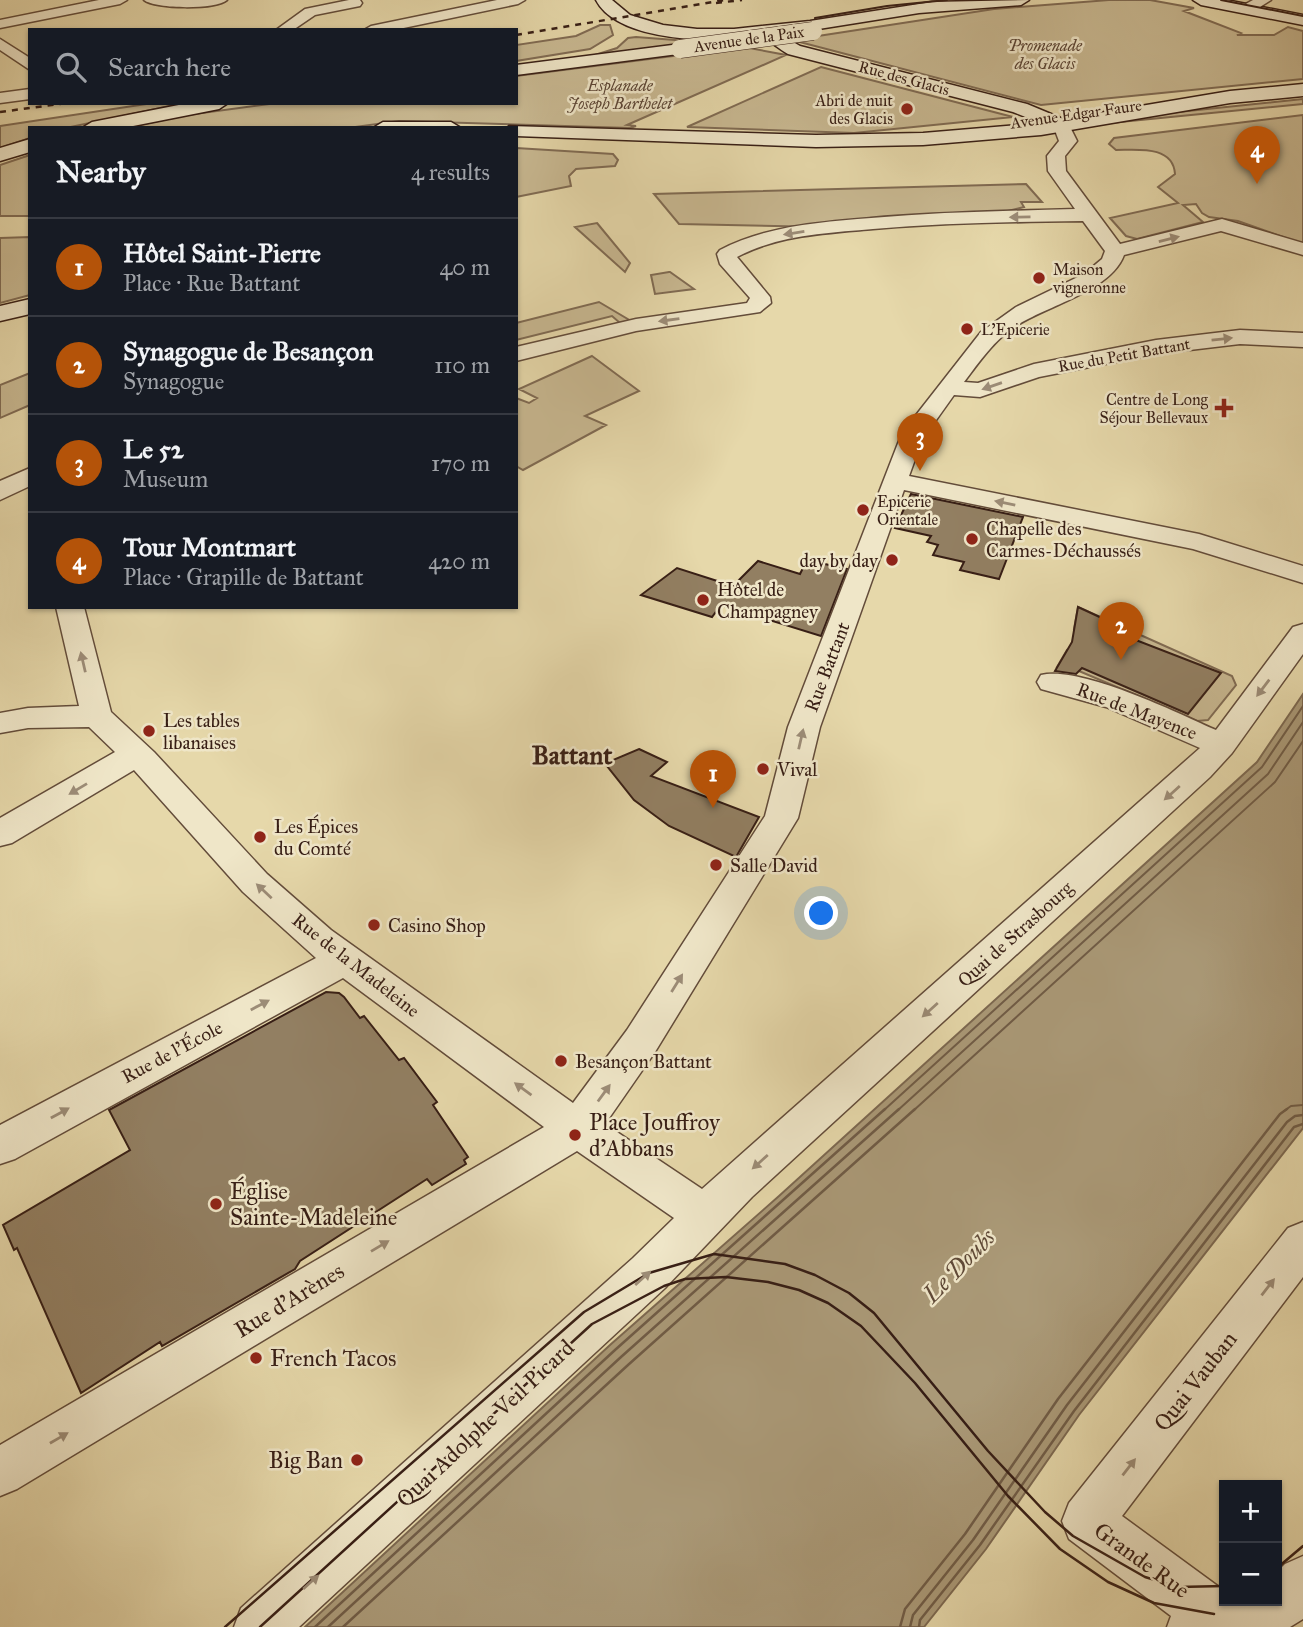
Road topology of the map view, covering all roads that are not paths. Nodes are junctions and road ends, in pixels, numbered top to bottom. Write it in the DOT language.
graph roads {
  1 [pos="120,0"];
  2 [pos="151,0"];
  3 [pos="220,0"];
  4 [pos="518,0"];
  5 [pos="594,0"];
  6 [pos="604,0"];
  7 [pos="1021,0"];
  8 [pos="1201,0"];
  9 [pos="1264,0"];
  10 [pos="971,4"];
  11 [pos="352,8"];
  12 [pos="1247,9"];
  13 [pos="1303,20"];
  14 [pos="617,23"];
  15 [pos="0,24"];
  16 [pos="286,28"];
  17 [pos="371,28"];
  18 [pos="378,28"];
  19 [pos="766,30"];
  20 [pos="0,43"];
  21 [pos="794,50"];
  22 [pos="518,63"];
  23 [pos="28,64"];
  24 [pos="518,70"];
  25 [pos="1303,84"];
  26 [pos="1303,92"];
  27 [pos="28,94"];
  28 [pos="0,98"];
  29 [pos="209,105"];
  30 [pos="102,126"];
  31 [pos="1053,129"];
  32 [pos="518,130"];
  33 [pos="28,146"];
  34 [pos="0,155"];
  35 [pos="1088,215"];
  36 [pos="1303,249"];
  37 [pos="1115,251"];
  38 [pos="1303,340"];
  39 [pos="977,346"];
  40 [pos="518,354"];
  41 [pos="1034,372"];
  42 [pos="948,387"];
  43 [pos="28,476"];
  44 [pos="896,481"];
  45 [pos="0,492"];
  46 [pos="1303,575"];
  47 [pos="70,609"];
  48 [pos="1303,634"];
  49 [pos="1052,682"];
  50 [pos="97,716"];
  51 [pos="0,723"];
  52 [pos="1221,745"];
  53 [pos="136,754"];
  54 [pos="0,834"];
  55 [pos="344,960"];
  56 [pos="578,1129"];
  57 [pos="0,1146"];
  58 [pos="705,1215"];
  59 [pos="1303,1242"];
  60 [pos="0,1472"];
  61 [pos="1087,1521"];
  62 [pos="1303,1582"];
  63 [pos="1212,1623"];
  64 [pos="260,1627"];
  1 -- 15 [label="street"];
  2 -- 3 [label="street"];
  4 -- 18 [label="street"];
  5 -- 14 [label="main road"];
  6 -- 19 [label="main road, Avenue de la Paix"];
  7 -- 10 [label="main road, Avenue de la Paix"];
  8 -- 12 [label="main road"];
  9 -- 12 [label="street"];
  10 -- 19 [label="main road, Avenue de la Paix"];
  10 -- 24 [label="main road, Avenue de la Paix, bridge"];
  11 -- 16 [label="street"];
  11 -- 17 [label="street"];
  12 -- 13 [label="main road"];
  14 -- 21 [label="main road"];
  14 -- 22 [label="main road"];
  19 -- 21 [label="main road, Rue des Glacis"];
  20 -- 23 [label="street"];
  21 -- 31 [label="main road, Rue des Glacis"];
  25 -- 31 [label="main road, Avenue Edgar Faure"];
  26 -- 31 [label="main road, Avenue Edgar Faure"];
  27 -- 28 [label="street"];
  29 -- 30 [label="main road"];
  31 -- 32 [label="main road, Avenue Edgar Faure"];
  31 -- 35 [label="street"];
  33 -- 34 [label="main road"];
  35 -- 37 [label="street"];
  35 -- 40 [label="street, one-way"];
  37 -- 36 [label="street, one-way"];
  37 -- 39 [label="street, Rue Battant"];
  41 -- 38 [label="street, Rue du Petit Battant, one-way"];
  39 -- 41 [label="street"];
  39 -- 42 [label="street, Rue Battant"];
  41 -- 42 [label="street, Rue du Petit Battant, one-way"];
  42 -- 44 [label="street, Rue Battant"];
  43 -- 45 [label="street"];
  46 -- 44 [label="street, one-way"];
  56 -- 44 [label="street, Rue Battant, one-way"];
  50 -- 47 [label="street, one-way"];
  48 -- 52 [label="street, Quai de Strasbourg, one-way"];
  49 -- 52 [label="street, Rue de Mayence"];
  50 -- 51 [label="street"];
  50 -- 53 [label="street, Rue de la Madeleine"];
  52 -- 58 [label="street, Quai de Strasbourg, one-way"];
  53 -- 54 [label="street, one-way"];
  55 -- 53 [label="street, Rue de la Madeleine, one-way"];
  56 -- 55 [label="street, Rue de la Madeleine, one-way"];
  57 -- 55 [label="street, Rue de l'École, one-way"];
  56 -- 58 [label="street"];
  60 -- 56 [label="street, Rue d'Arènes, one-way"];
  64 -- 58 [label="street, Quai Adolphe Veil Picard, one-way"];
  61 -- 59 [label="street, Quai Vauban, one-way"];
  61 -- 63 [label="street, Grande Rue"];
  62 -- 63 [label="street"];
}
